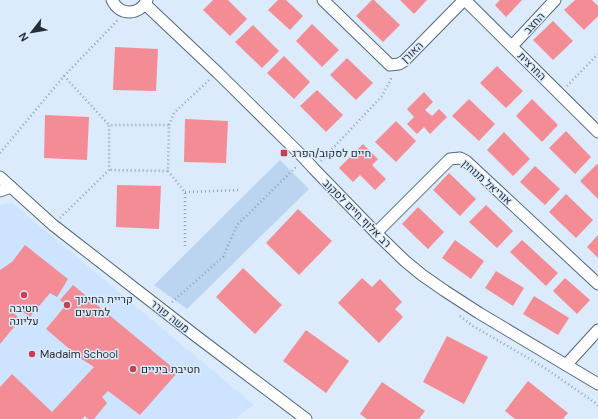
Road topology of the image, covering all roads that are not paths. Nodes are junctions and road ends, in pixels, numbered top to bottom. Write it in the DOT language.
graph roads {
  1 [pos="112,0"];
  2 [pos="323,0"];
  3 [pos="464,0"];
  4 [pos="555,0"];
  5 [pos="146,2"];
  6 [pos="512,46"];
  7 [pos="598,132"];
  8 [pos="0,177"];
  9 [pos="11,187"];
  10 [pos="0,191"];
  11 [pos="376,233"];
  12 [pos="598,284"];
  13 [pos="598,330"];
  14 [pos="566,365"];
  15 [pos="598,384"];
  16 [pos="306,419"];
  1 -- 5 [label="street"];
  2 -- 3 [label="street, האורן"];
  3 -- 6 [label="street, החרצית"];
  4 -- 6 [label="street, החצב"];
  5 -- 11 [label="street, רב אלוף חיים לסקוב"];
  6 -- 7 [label="street, החרצית"];
  8 -- 9 [label="street, משה פורר"];
  9 -- 10 [label="street"];
  9 -- 16 [label="street, משה פורר"];
  11 -- 12 [label="street, אוריאל מנוחין"];
  11 -- 14 [label="street, רב אלוף חיים לסקוב"];
  13 -- 14 [label="street"];
  14 -- 15 [label="street, רב אלוף חיים לסקוב"];
}
